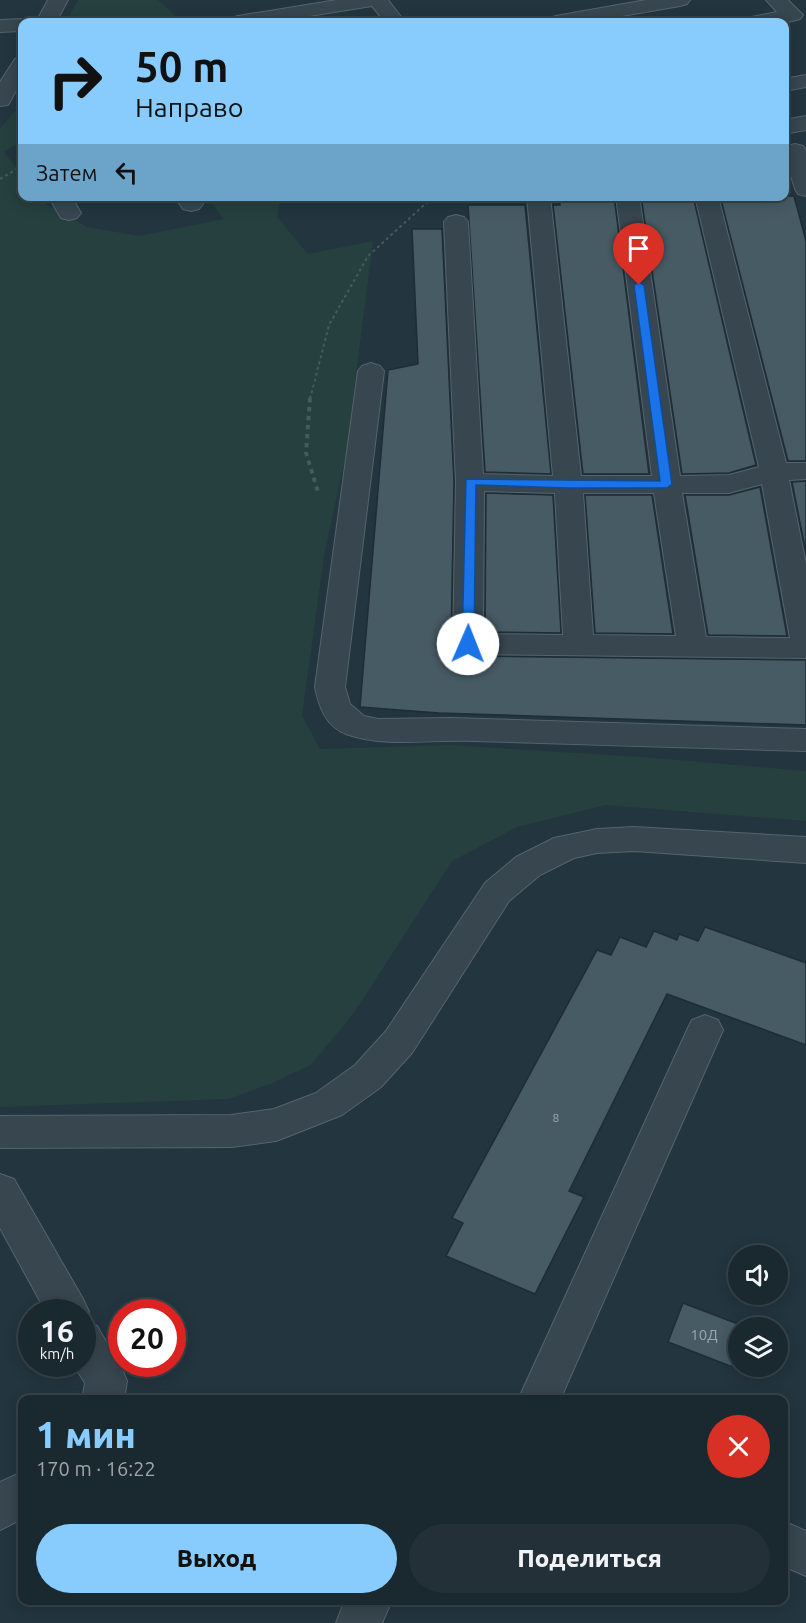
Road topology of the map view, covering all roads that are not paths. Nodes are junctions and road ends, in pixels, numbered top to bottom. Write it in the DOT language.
graph roads {
  1 [pos="58,0"];
  2 [pos="376,0"];
  3 [pos="680,0"];
  4 [pos="776,0"];
  5 [pos="47,18"];
  6 [pos="263,18"];
  7 [pos="392,18"];
  8 [pos="612,18"];
  9 [pos="776,18"];
  10 [pos="18,25"];
  11 [pos="0,26"];
  12 [pos="18,70"];
  13 [pos="806,81"];
  14 [pos="789,84"];
  15 [pos="0,100"];
  16 [pos="806,123"];
  17 [pos="789,126"];
  18 [pos="795,151"];
  19 [pos="806,189"];
  20 [pos="539,201"];
  21 [pos="628,201"];
  22 [pos="707,201"];
  23 [pos="456,222"];
  24 [pos="371,371"];
  25 [pos="806,471"];
  26 [pos="774,472"];
  27 [pos="470,482"];
  28 [pos="667,484"];
  29 [pos="568,485"];
  30 [pos="806,641"];
  31 [pos="579,647"];
  32 [pos="693,647"];
  33 [pos="806,648"];
  34 [pos="806,740"];
  35 [pos="806,850"];
  36 [pos="705,1030"];
  37 [pos="0,1131"];
  38 [pos="0,1191"];
  39 [pos="61,1299"];
  40 [pos="96,1364"];
  41 [pos="104,1395"];
  42 [pos="542,1395"];
  43 [pos="18,1496"];
  44 [pos="0,1508"];
  45 [pos="788,1545"];
  46 [pos="806,1554"];
  47 [pos="367,1605"];
  48 [pos="359,1623"];
  1 -- 5 [label="street"];
  2 -- 6 [label="street"];
  2 -- 7 [label="street"];
  3 -- 8 [label="street"];
  4 -- 9 [label="street"];
  10 -- 11 [label="street"];
  12 -- 15 [label="street"];
  13 -- 14 [label="street"];
  16 -- 17 [label="street"];
  18 -- 19 [label="street"];
  20 -- 29 [label="street"];
  21 -- 28 [label="street"];
  22 -- 26 [label="street"];
  23 -- 27 [label="street"];
  24 -- 34 [label="street"];
  25 -- 26 [label="street"];
  26 -- 28 [label="street"];
  26 -- 30 [label="street"];
  27 -- 29 [label="street"];
  27 -- 31 [label="street"];
  28 -- 29 [label="street"];
  28 -- 32 [label="street"];
  29 -- 31 [label="street"];
  31 -- 32 [label="street"];
  32 -- 33 [label="street"];
  35 -- 37 [label="street"];
  36 -- 42 [label="street"];
  38 -- 39 [label="street"];
  40 -- 41 [label="street"];
  43 -- 44 [label="street"];
  45 -- 46 [label="street"];
  47 -- 48 [label="street"];
}
